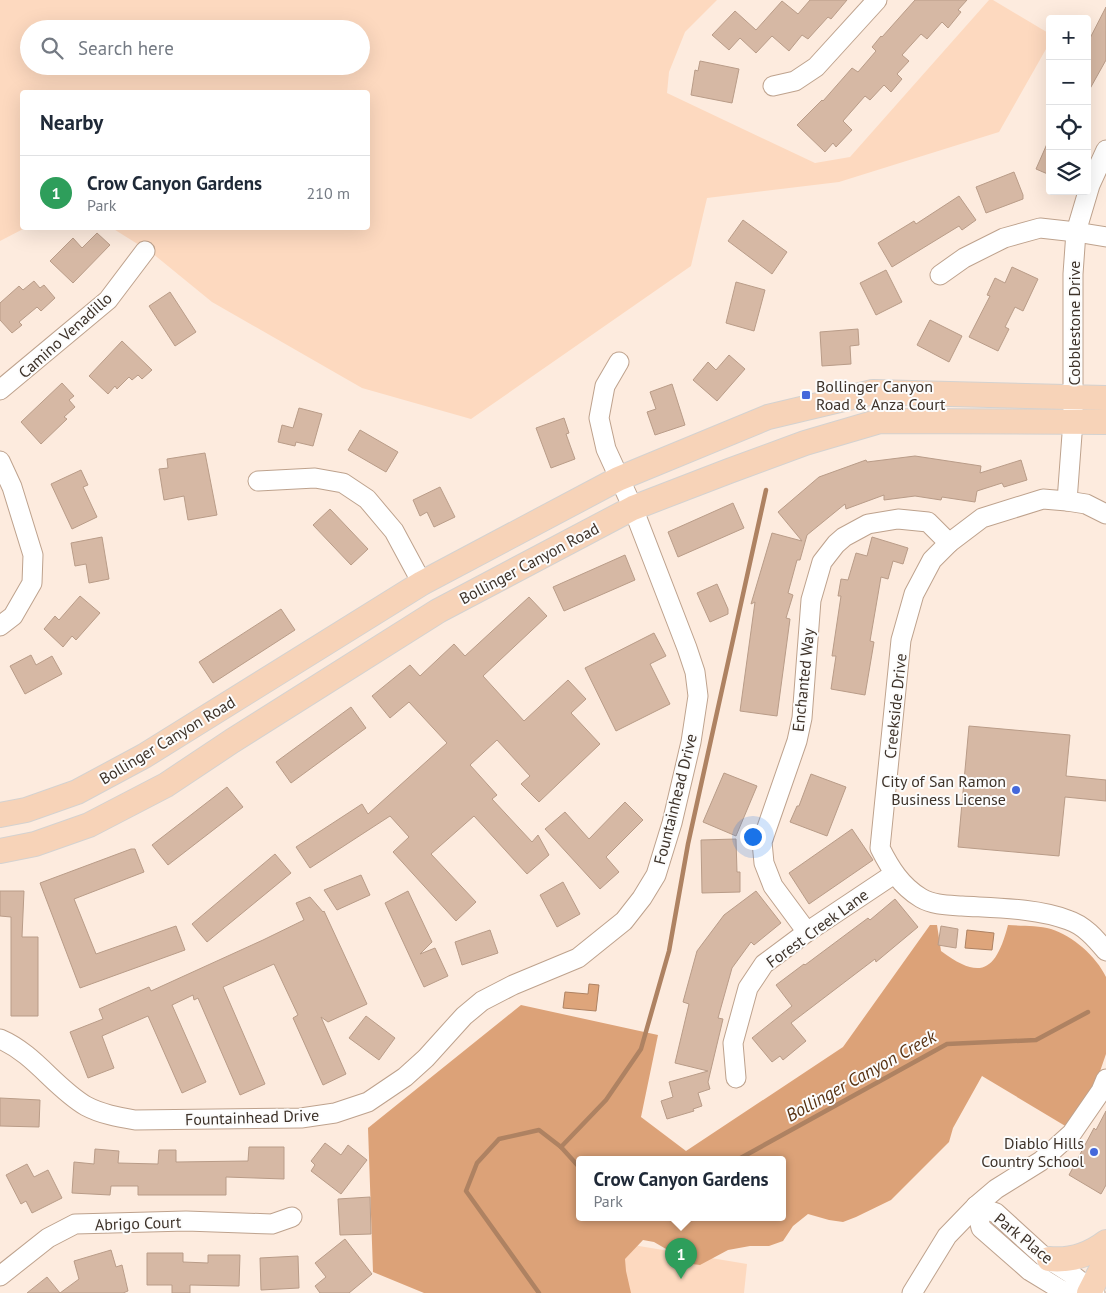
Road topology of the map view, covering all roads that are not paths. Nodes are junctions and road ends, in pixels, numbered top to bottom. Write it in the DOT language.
graph roads {
  1 [pos="877,0"];
  2 [pos="773,86"];
  3 [pos="1106,150"];
  4 [pos="1076,232"];
  5 [pos="1106,237"];
  6 [pos="145,251"];
  7 [pos="940,275"];
  8 [pos="619,362"];
  9 [pos="0,390"];
  10 [pos="1074,398"];
  11 [pos="1106,398"];
  12 [pos="1074,421"];
  13 [pos="1106,422"];
  14 [pos="0,461"];
  15 [pos="618,479"];
  16 [pos="258,481"];
  17 [pos="1067,501"];
  18 [pos="633,508"];
  19 [pos="1106,514"];
  20 [pos="949,543"];
  21 [pos="422,583"];
  22 [pos="0,626"];
  23 [pos="0,815"];
  24 [pos="0,851"];
  25 [pos="894,874"];
  26 [pos="807,932"];
  27 [pos="1106,952"];
  28 [pos="0,1039"];
  29 [pos="736,1078"];
  30 [pos="1106,1079"];
  31 [pos="976,1206"];
  32 [pos="292,1217"];
  33 [pos="1106,1242"];
  34 [pos="1049,1260"];
  35 [pos="1106,1260"];
  36 [pos="0,1276"];
  37 [pos="1091,1292"];
  38 [pos="912,1293"];
  1 -- 2 [label="street"];
  3 -- 4 [label="street, Cobblestone Drive"];
  4 -- 5 [label="street"];
  4 -- 7 [label="street"];
  4 -- 10 [label="street, Cobblestone Drive"];
  6 -- 9 [label="street, Camino Venadillo"];
  8 -- 15 [label="street, Fountainhead Drive"];
  10 -- 11 [label="main road, Bollinger Canyon Road"];
  10 -- 12 [label="street, Cobblestone Drive"];
  10 -- 15 [label="main road, Bollinger Canyon Road"];
  12 -- 13 [label="main road, Bollinger Canyon Road"];
  12 -- 17 [label="street, Cobblestone Drive"];
  12 -- 18 [label="main road, Bollinger Canyon Road"];
  14 -- 22 [label="street"];
  15 -- 18 [label="street, Fountainhead Drive"];
  15 -- 21 [label="main road, Bollinger Canyon Road"];
  16 -- 21 [label="street"];
  17 -- 19 [label="street, Creekside Drive"];
  17 -- 20 [label="street, Creekside Drive"];
  18 -- 24 [label="main road, Bollinger Canyon Road"];
  18 -- 28 [label="street, Fountainhead Drive"];
  20 -- 25 [label="street, Creekside Drive"];
  20 -- 26 [label="street, Enchanted Way"];
  21 -- 23 [label="main road, Bollinger Canyon Road"];
  25 -- 26 [label="street, Forest Creek Lane"];
  25 -- 27 [label="street, Creekside Drive"];
  26 -- 29 [label="street, Forest Creek Lane"];
  30 -- 31 [label="street"];
  31 -- 34 [label="street, Park Place"];
  31 -- 37 [label="street, Park Place"];
  31 -- 38 [label="street, Park Place"];
  32 -- 36 [label="street, Abrigo Court"];
  33 -- 34 [label="main road"];
  34 -- 37 [label="street, Park Place"];
  35 -- 37 [label="main road"];
}
